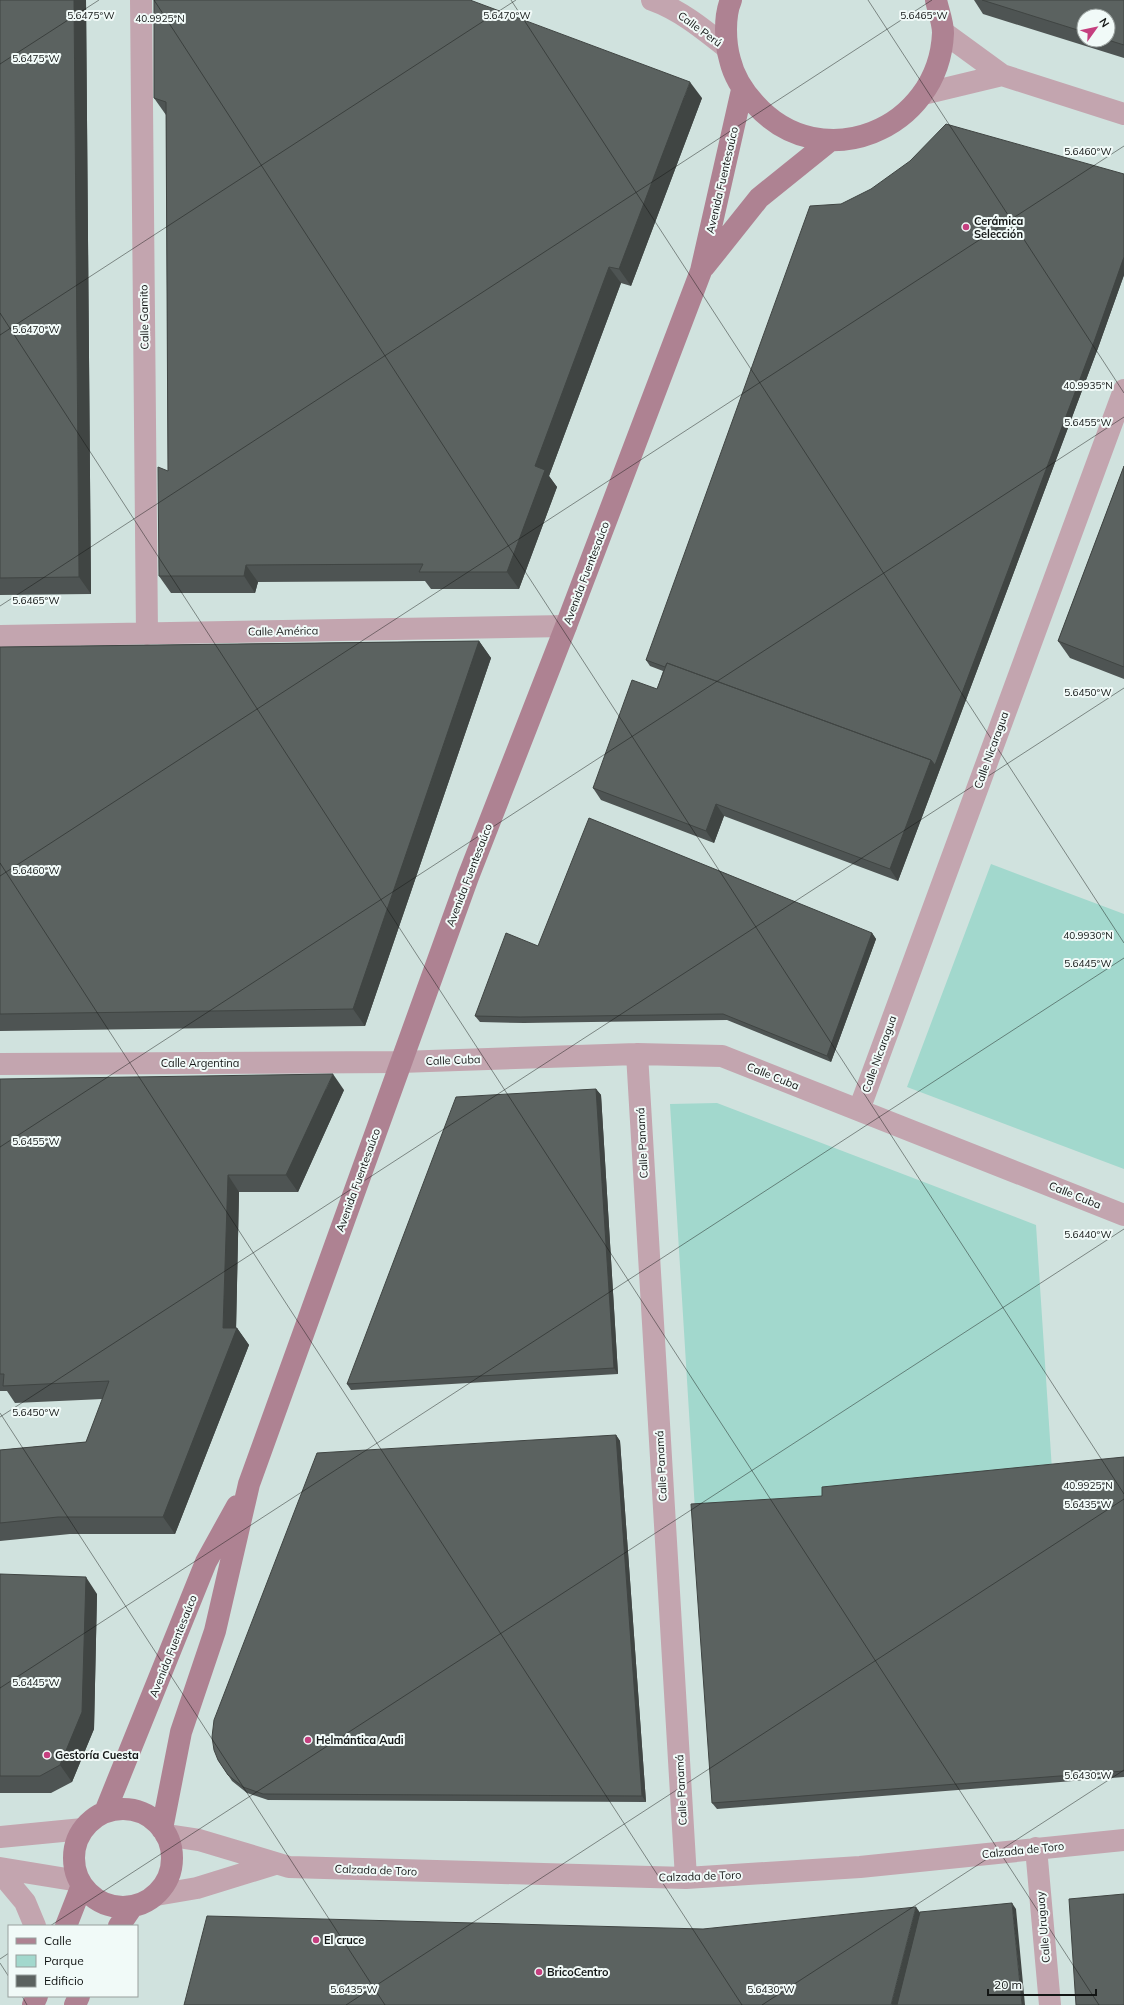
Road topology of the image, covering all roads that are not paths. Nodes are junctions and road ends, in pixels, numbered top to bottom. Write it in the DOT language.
graph roads {
  1 [pos="141,0"];
  2 [pos="652,0"];
  3 [pos="731,0"];
  4 [pos="936,0"];
  5 [pos="943,32"];
  6 [pos="727,48"];
  7 [pos="1002,75"];
  8 [pos="742,90"];
  9 [pos="924,94"];
  10 [pos="1124,114"];
  11 [pos="831,140"];
  12 [pos="701,271"];
  13 [pos="1124,390"];
  14 [pos="566,626"];
  15 [pos="147,634"];
  16 [pos="0,636"];
  17 [pos="637,1054"];
  18 [pos="400,1062"];
  19 [pos="0,1064"];
  20 [pos="858,1110"];
  21 [pos="1124,1215"];
  22 [pos="249,1484"];
  23 [pos="105,1812"];
  24 [pos="83,1829"];
  25 [pos="164,1832"];
  26 [pos="0,1837"];
  27 [pos="1124,1840"];
  28 [pos="1036,1848"];
  29 [pos="275,1864"];
  30 [pos="0,1868"];
  31 [pos="0,1872"];
  32 [pos="686,1878"];
  33 [pos="80,1883"];
  34 [pos="156,1895"];
  35 [pos="132,1907"];
  36 [pos="35,1925"];
  37 [pos="66,1925"];
  38 [pos="120,1925"];
  39 [pos="1050,2005"];
  1 -- 15 [label="street, Calle Gamito"];
  2 -- 6 [label="street, Calle Perú"];
  3 -- 6 [label="street"];
  4 -- 5 [label="street"];
  5 -- 7 [label="street"];
  5 -- 9 [label="street"];
  6 -- 8 [label="street"];
  7 -- 9 [label="street"];
  7 -- 10 [label="street"];
  8 -- 11 [label="street"];
  8 -- 12 [label="street, Avenida Fuentesaúco"];
  9 -- 11 [label="street"];
  11 -- 12 [label="street, Avenida Fuentesaúco"];
  12 -- 14 [label="street, Avenida Fuentesaúco"];
  13 -- 20 [label="street, Calle Nicaragua"];
  14 -- 15 [label="street, Calle América"];
  14 -- 18 [label="street, Avenida Fuentesaúco"];
  15 -- 16 [label="street, Calle América"];
  17 -- 18 [label="street, Calle Cuba"];
  17 -- 20 [label="street, Calle Cuba"];
  17 -- 32 [label="street, Calle Panamá"];
  18 -- 19 [label="street, Calle Argentina"];
  18 -- 22 [label="street, Avenida Fuentesaúco"];
  20 -- 21 [label="street, Calle Cuba"];
  22 -- 23 [label="street, Avenida Fuentesaúco"];
  22 -- 25 [label="street, Avenida Fuentesaúco"];
  23 -- 24 [label="street, Avenida Fuentesaúco"];
  23 -- 25 [label="street, Avenida Fuentesaúco"];
  24 -- 26 [label="street"];
  24 -- 33 [label="street, Avenida Fuentesaúco"];
  25 -- 29 [label="street, Calzada de Toro"];
  25 -- 34 [label="street, Avenida Fuentesaúco"];
  27 -- 28 [label="street, Calzada de Toro"];
  28 -- 32 [label="street, Calzada de Toro"];
  28 -- 39 [label="street, Calle Uruguay"];
  29 -- 32 [label="street, Calzada de Toro"];
  29 -- 34 [label="street, Calzada de Toro"];
  30 -- 33 [label="street"];
  31 -- 36 [label="street"];
  33 -- 35 [label="street, Avenida Fuentesaúco"];
  33 -- 37 [label="street"];
  34 -- 35 [label="street, Avenida Fuentesaúco"];
  35 -- 38 [label="street"];
}
